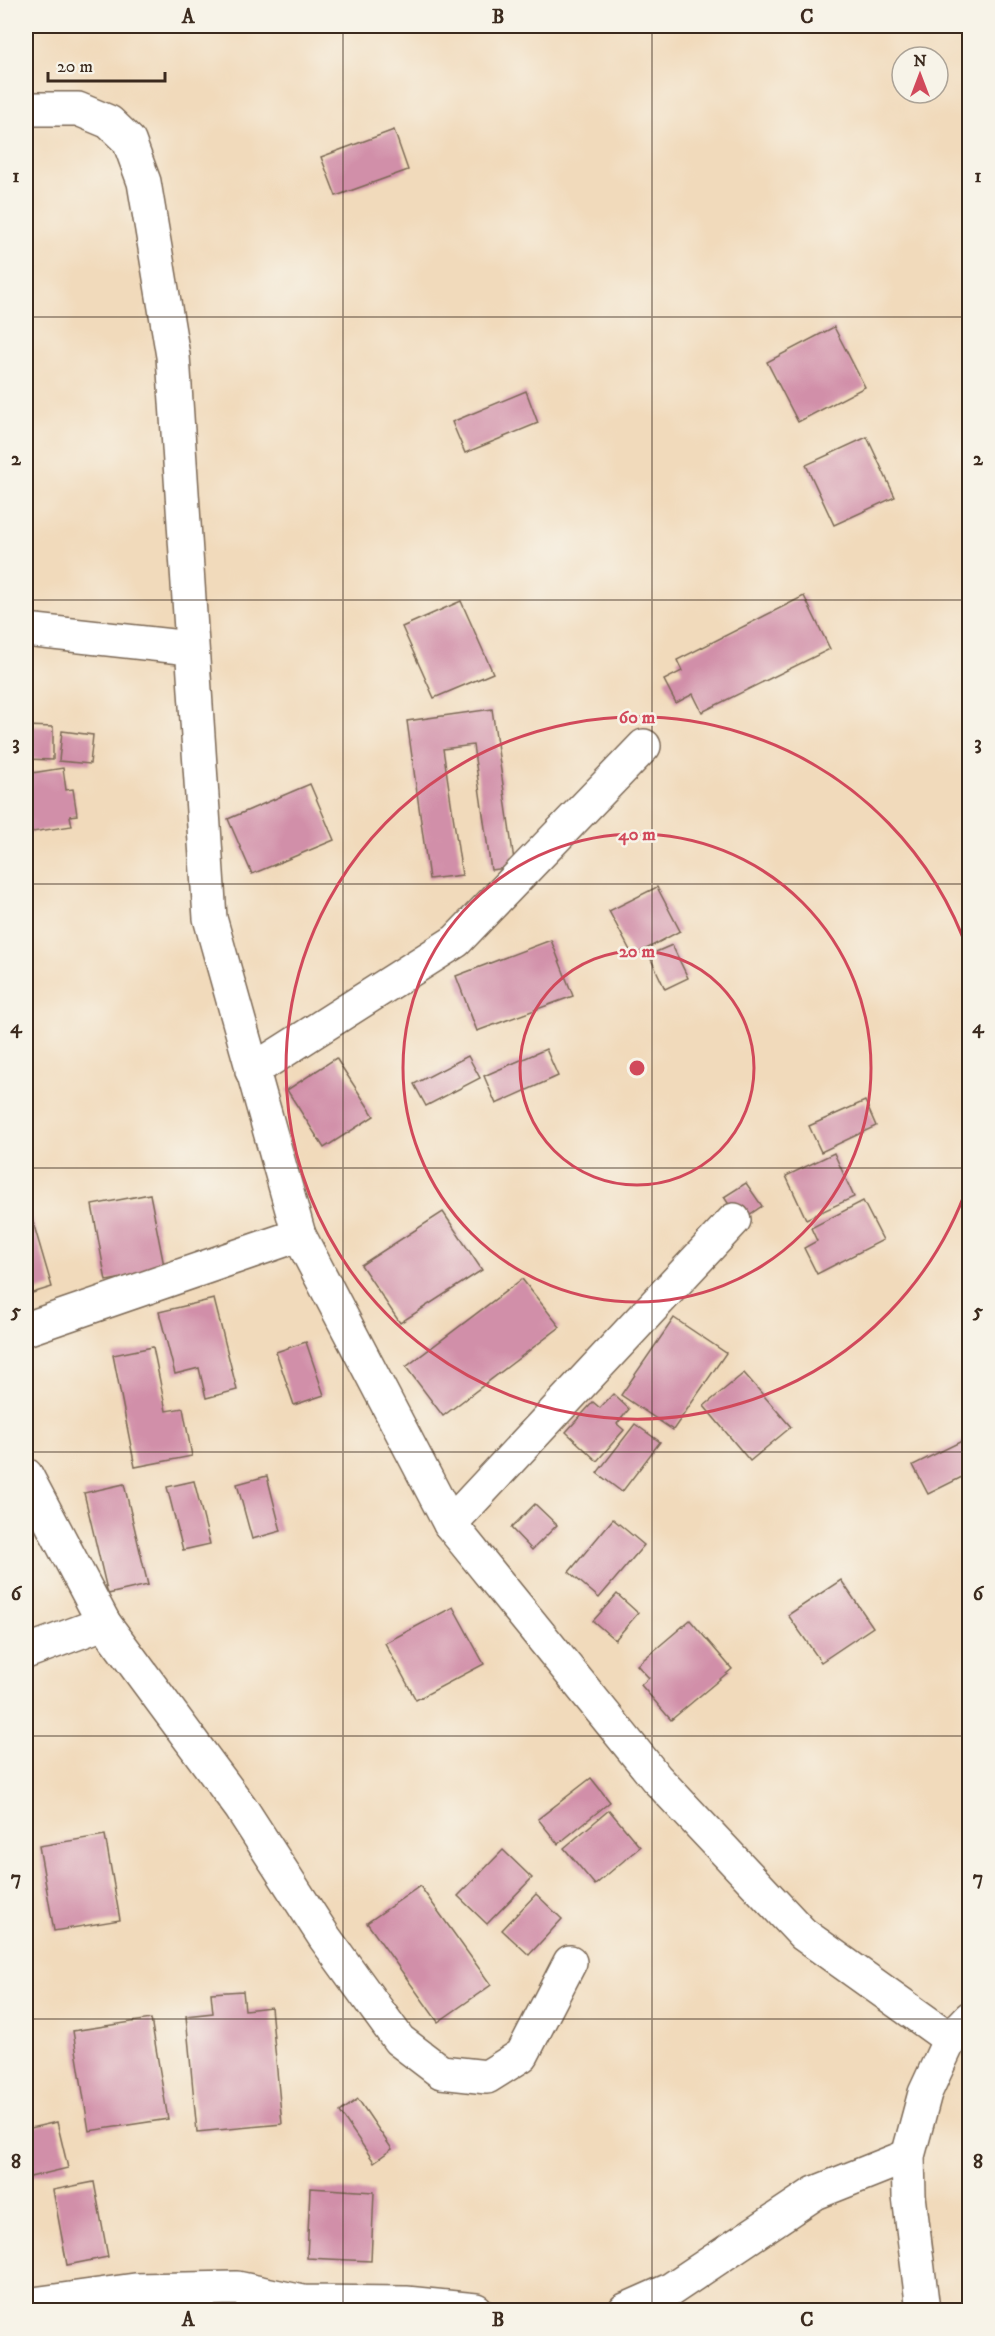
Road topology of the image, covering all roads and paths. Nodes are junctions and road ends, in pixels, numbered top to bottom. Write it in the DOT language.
graph roads {
  1 [pos="26,110"];
  2 [pos="26,630"];
  3 [pos="190,648"];
  4 [pos="644,746"];
  5 [pos="252,1071"];
  6 [pos="734,1220"];
  7 [pos="299,1235"];
  8 [pos="26,1329"];
  9 [pos="26,1474"];
  10 [pos="450,1524"];
  11 [pos="104,1623"];
  12 [pos="26,1652"];
  13 [pos="570,1962"];
  14 [pos="960,2029"];
  15 [pos="908,2156"];
  16 [pos="26,2305"];
  17 [pos="477,2310"];
  18 [pos="625,2310"];
  19 [pos="923,2310"];
  1 -- 3 [label="street"];
  2 -- 3 [label="street"];
  3 -- 5 [label="street"];
  4 -- 5 [label="street"];
  5 -- 7 [label="street"];
  6 -- 10 [label="street"];
  7 -- 8 [label="street"];
  7 -- 10 [label="street"];
  9 -- 11 [label="street"];
  10 -- 14 [label="street"];
  11 -- 12 [label="street"];
  11 -- 13 [label="street"];
  14 -- 15 [label="street"];
  15 -- 18 [label="street"];
  15 -- 19 [label="street"];
  16 -- 17 [label="street"];
}
